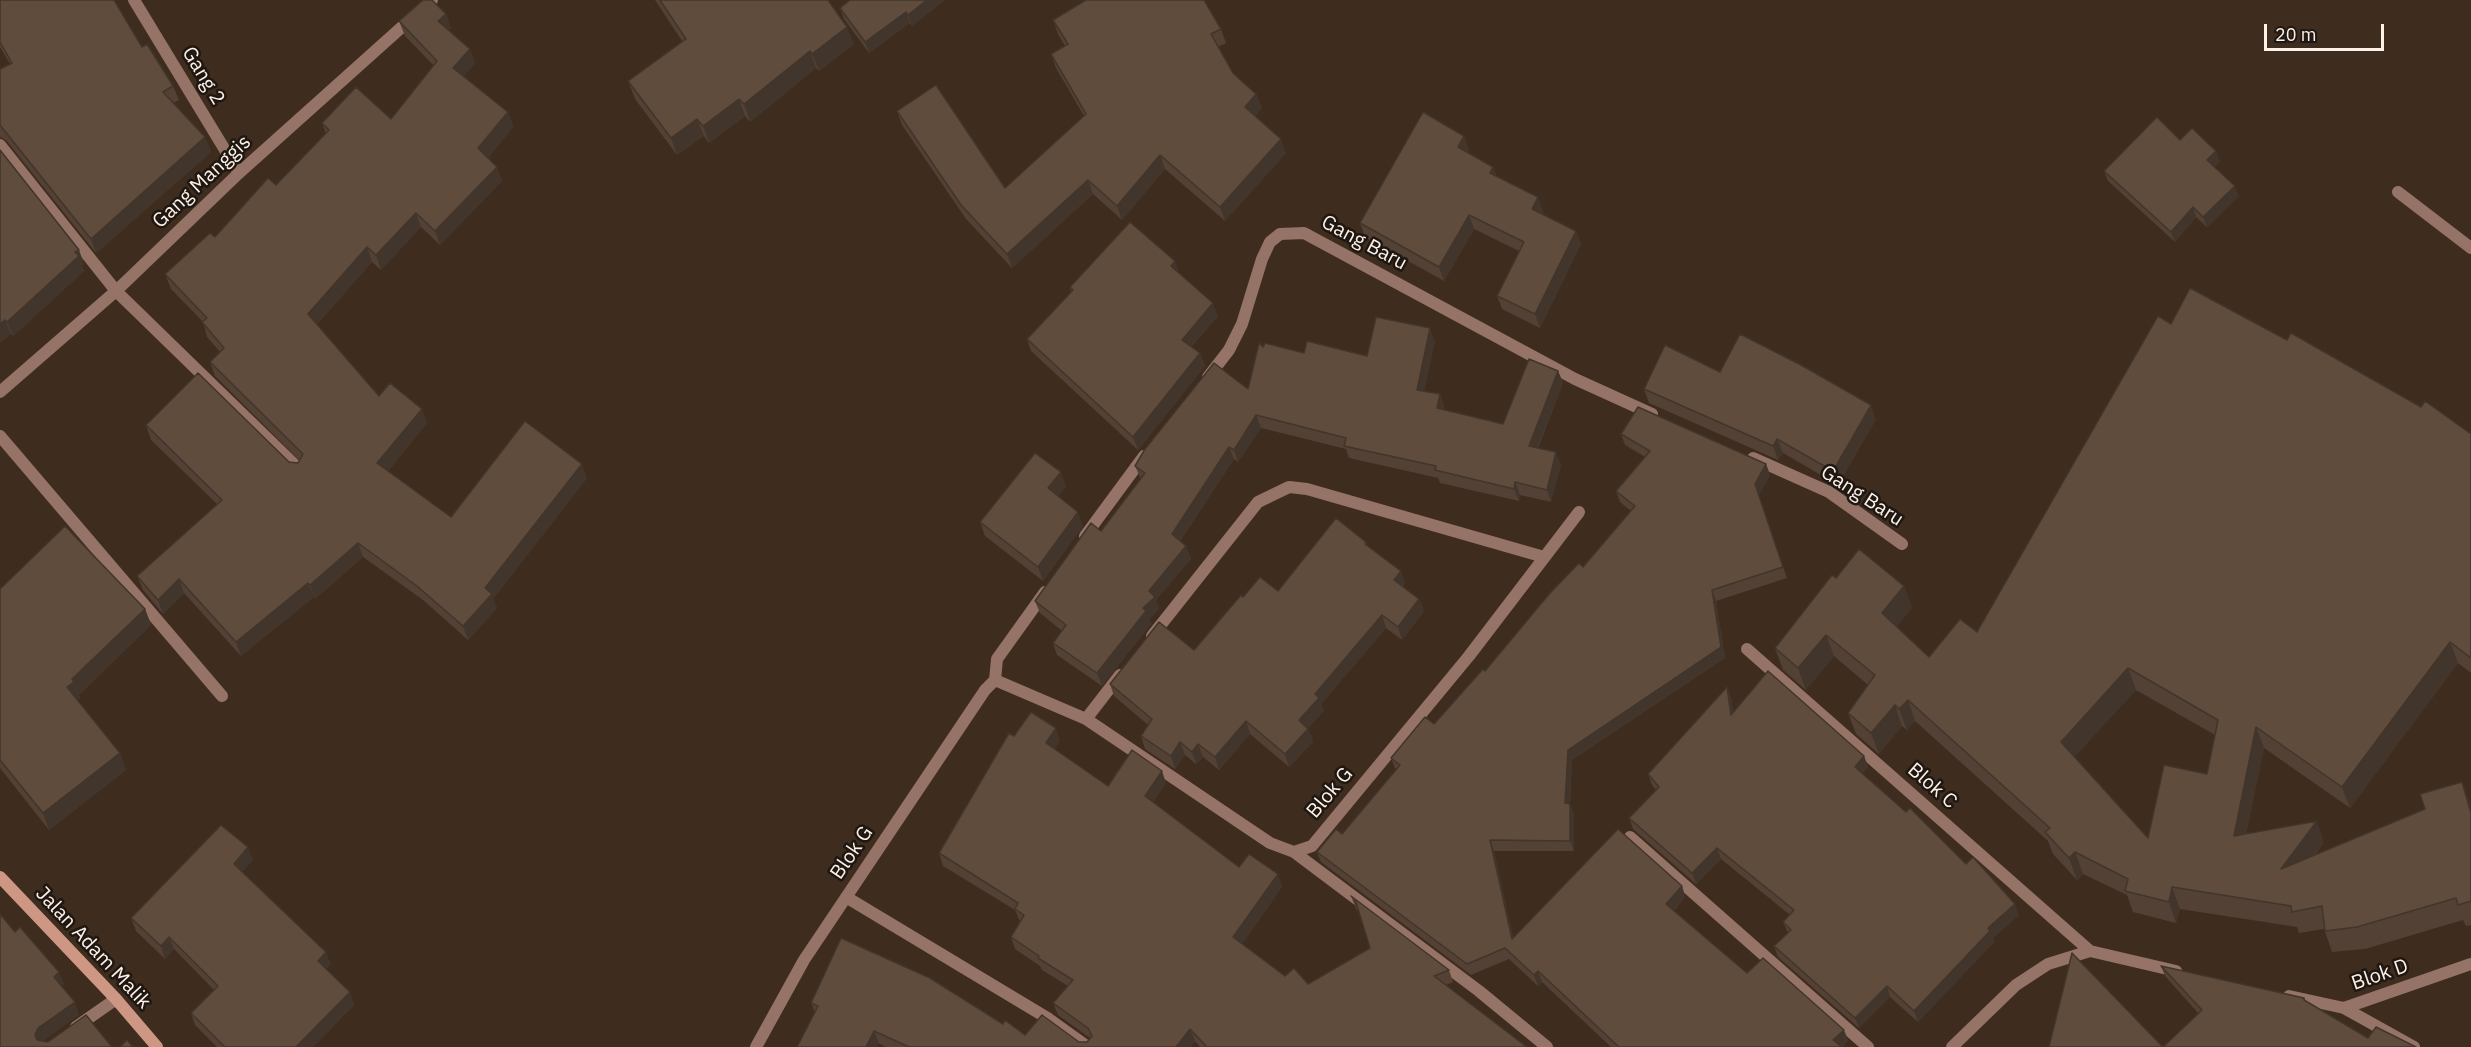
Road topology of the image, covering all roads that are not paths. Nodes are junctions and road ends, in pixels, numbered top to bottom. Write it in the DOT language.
graph roads {
  1 [pos="134,0"];
  2 [pos="432,0"];
  3 [pos="0,145"];
  4 [pos="239,173"];
  5 [pos="2398,192"];
  6 [pos="2471,248"];
  7 [pos="116,291"];
  8 [pos="1203,383"];
  9 [pos="0,392"];
  10 [pos="1660,417"];
  11 [pos="0,436"];
  12 [pos="1154,442"];
  13 [pos="1744,455"];
  14 [pos="300,470"];
  15 [pos="1579,512"];
  16 [pos="1902,544"];
  17 [pos="1075,550"];
  18 [pos="1544,557"];
  19 [pos="1055,577"];
  20 [pos="1143,647"];
  21 [pos="1747,649"];
  22 [pos="1129,665"];
  23 [pos="995,680"];
  24 [pos="222,696"];
  25 [pos="1086,719"];
  26 [pos="1630,837"];
  27 [pos="1294,852"];
  28 [pos="0,878"];
  29 [pos="846,897"];
  30 [pos="2090,951"];
  31 [pos="2471,964"];
  32 [pos="2194,975"];
  33 [pos="2275,993"];
  34 [pos="116,999"];
  35 [pos="2344,1008"];
  36 [pos="68,1033"];
  37 [pos="157,1047"];
  38 [pos="756,1047"];
  39 [pos="1088,1047"];
  40 [pos="1546,1047"];
  41 [pos="1868,1047"];
  42 [pos="1952,1047"];
  43 [pos="2414,1047"];
  1 -- 4 [label="street, Gang 2"];
  2 -- 4 [label="street, Gang Manggis"];
  3 -- 7 [label="street"];
  4 -- 7 [label="street, Gang Manggis"];
  5 -- 6 [label="street"];
  7 -- 9 [label="street, Gang Manggis"];
  7 -- 14 [label="street"];
  8 -- 10 [label="street, Gang Baru"];
  11 -- 24 [label="street"];
  12 -- 17 [label="street"];
  13 -- 16 [label="street, Gang Baru"];
  15 -- 18 [label="street, Blok G"];
  18 -- 20 [label="street"];
  18 -- 27 [label="street, Blok G"];
  19 -- 23 [label="street"];
  21 -- 30 [label="street, Blok C"];
  22 -- 25 [label="street"];
  23 -- 25 [label="street"];
  23 -- 29 [label="street, Blok G"];
  25 -- 27 [label="street"];
  26 -- 41 [label="street"];
  27 -- 40 [label="street"];
  28 -- 34 [label="street, Jalan Adam Malik"];
  29 -- 38 [label="street, Blok G"];
  29 -- 39 [label="street"];
  30 -- 32 [label="street"];
  30 -- 42 [label="street"];
  31 -- 35 [label="street, Blok D"];
  33 -- 35 [label="street, Blok D"];
  34 -- 36 [label="street"];
  34 -- 37 [label="street, Jalan Adam Malik"];
  35 -- 43 [label="street"];
}
